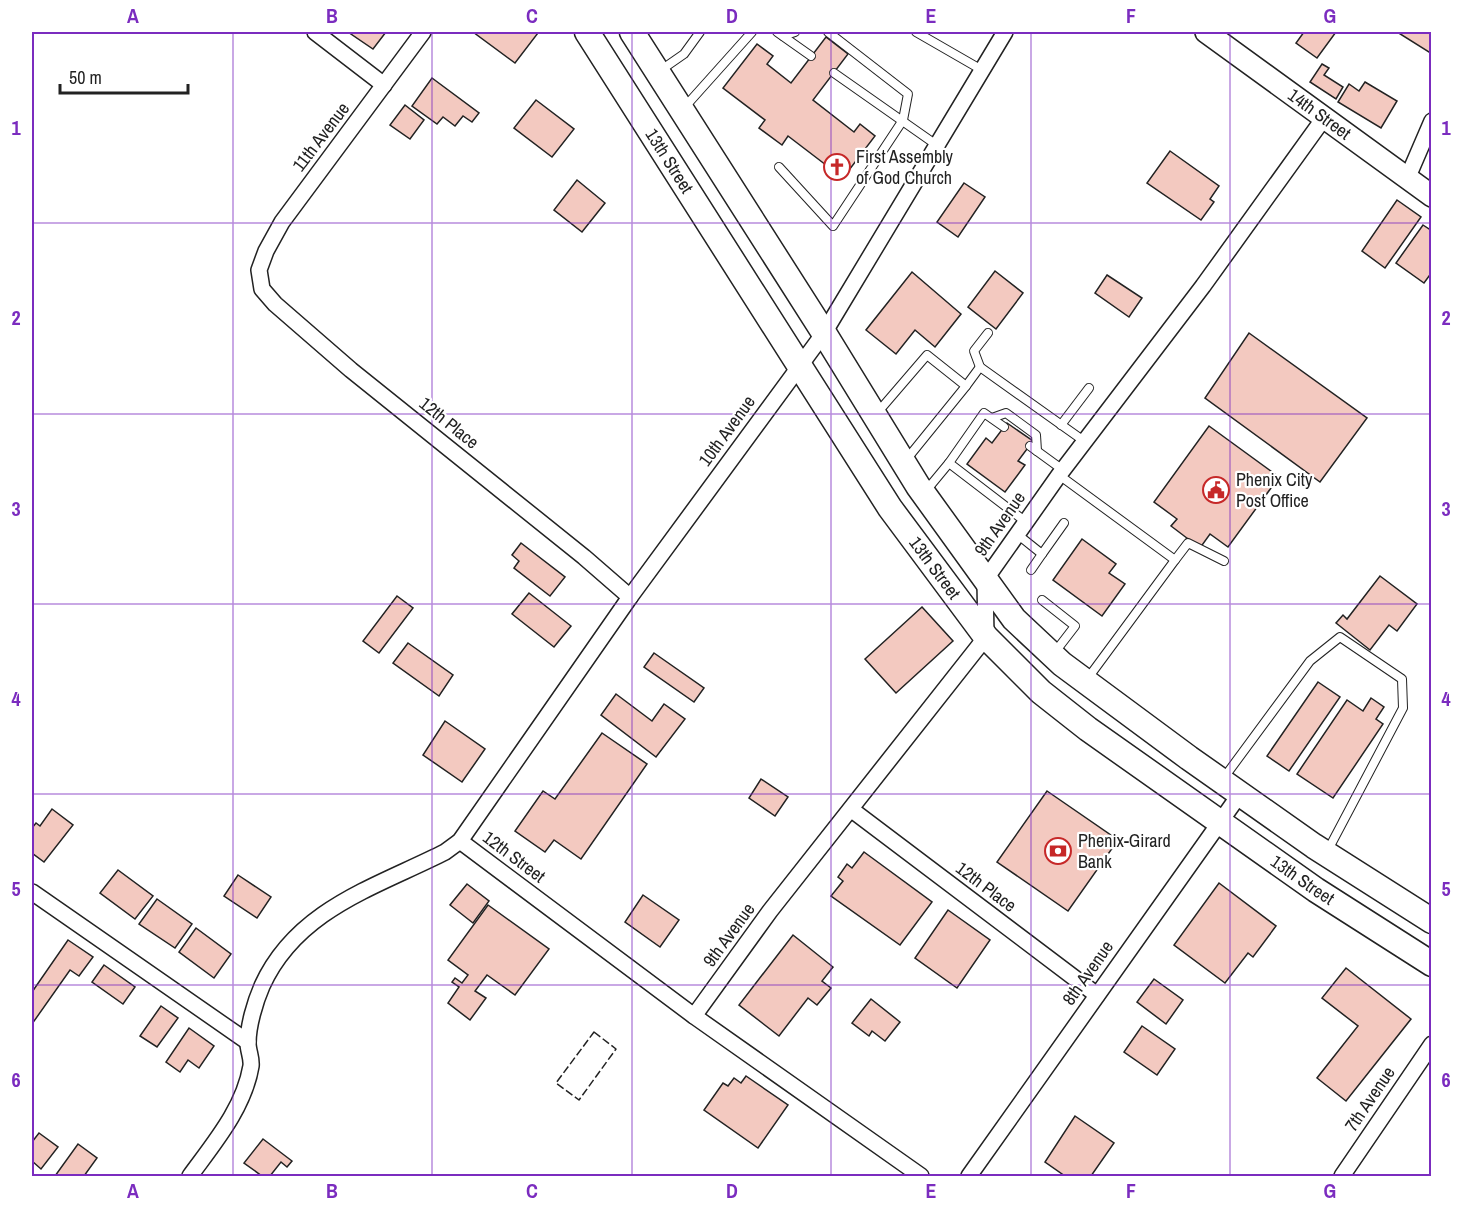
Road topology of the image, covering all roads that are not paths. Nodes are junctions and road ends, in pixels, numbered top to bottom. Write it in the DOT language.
graph roads {
  1 [pos="315,32"];
  2 [pos="423,32"];
  3 [pos="587,32"];
  4 [pos="632,32"];
  5 [pos="700,32"];
  6 [pos="752,32"];
  7 [pos="795,32"];
  8 [pos="828,32"];
  9 [pos="916,32"];
  10 [pos="1005,32"];
  11 [pos="1206,32"];
  12 [pos="780,34"];
  13 [pos="811,56"];
  14 [pos="982,70"];
  15 [pos="657,72"];
  16 [pos="834,73"];
  17 [pos="384,85"];
  18 [pos="682,110"];
  19 [pos="1324,118"];
  20 [pos="903,120"];
  21 [pos="1431,121"];
  22 [pos="938,146"];
  23 [pos="779,167"];
  24 [pos="1407,179"];
  25 [pos="1431,196"];
  26 [pos="259,270"];
  27 [pos="824,333"];
  28 [pos="988,333"];
  29 [pos="800,366"];
  30 [pos="980,367"];
  31 [pos="966,386"];
  32 [pos="1089,388"];
  33 [pos="875,416"];
  34 [pos="992,418"];
  35 [pos="1061,424"];
  36 [pos="1004,427"];
  37 [pos="1084,441"];
  38 [pos="1030,446"];
  39 [pos="1037,451"];
  40 [pos="904,463"];
  41 [pos="949,463"];
  42 [pos="1061,473"];
  43 [pos="923,494"];
  44 [pos="1064,523"];
  45 [pos="1022,528"];
  46 [pos="1042,554"];
  47 [pos="1175,560"];
  48 [pos="1224,561"];
  49 [pos="1031,570"];
  50 [pos="985,580"];
  51 [pos="630,597"];
  52 [pos="1042,600"];
  53 [pos="986,637"];
  54 [pos="1053,656"];
  55 [pos="1085,682"];
  56 [pos="1231,787"];
  57 [pos="852,810"];
  58 [pos="1219,823"];
  59 [pos="460,840"];
  60 [pos="1326,854"];
  61 [pos="32,892"];
  62 [pos="1431,921"];
  63 [pos="1431,964"];
  64 [pos="1097,995"];
  65 [pos="694,1016"];
  66 [pos="248,1042"];
  67 [pos="1431,1044"];
  68 [pos="190,1176"];
  69 [pos="921,1176"];
  70 [pos="969,1176"];
  71 [pos="1342,1176"];
  1 -- 17 [label="street"];
  2 -- 17 [label="street, 11th Avenue"];
  3 -- 29 [label="main road, 13th Street"];
  4 -- 15 [label="main road, 13th Street"];
  5 -- 15 [label="lane"];
  6 -- 18 [label="lane"];
  7 -- 12 [label="lane"];
  8 -- 20 [label="lane"];
  9 -- 14 [label="lane"];
  10 -- 14 [label="street, 10th Avenue"];
  11 -- 19 [label="street, 14th Street"];
  12 -- 13 [label="lane"];
  14 -- 22 [label="street, 10th Avenue"];
  15 -- 18 [label="main road, 13th Street"];
  16 -- 20 [label="lane"];
  17 -- 26 [label="street, 11th Avenue"];
  18 -- 27 [label="main road, 13th Street"];
  19 -- 24 [label="street, 14th Street"];
  19 -- 37 [label="street, 9th Avenue"];
  20 -- 22 [label="lane"];
  20 -- 23 [label="lane"];
  21 -- 24 [label="street"];
  22 -- 27 [label="street, 10th Avenue"];
  24 -- 25 [label="street, 14th Street"];
  26 -- 51 [label="street, 12th Place"];
  27 -- 29 [label="street, 10th Avenue"];
  27 -- 33 [label="main road, 13th Street"];
  28 -- 30 [label="lane"];
  29 -- 51 [label="street, 10th Avenue"];
  29 -- 53 [label="main road, 13th Street"];
  30 -- 31 [label="lane"];
  30 -- 35 [label="lane"];
  31 -- 33 [label="lane"];
  31 -- 40 [label="lane"];
  32 -- 35 [label="lane"];
  33 -- 40 [label="main road, 13th Street"];
  34 -- 36 [label="lane"];
  34 -- 39 [label="lane"];
  34 -- 41 [label="lane"];
  35 -- 37 [label="lane"];
  37 -- 42 [label="street, 9th Avenue"];
  38 -- 39 [label="lane"];
  39 -- 42 [label="lane"];
  40 -- 43 [label="main road, 13th Street"];
  41 -- 43 [label="lane"];
  41 -- 45 [label="lane"];
  42 -- 45 [label="street, 9th Avenue"];
  42 -- 47 [label="lane"];
  43 -- 50 [label="main road, 13th Street"];
  44 -- 46 [label="lane"];
  45 -- 46 [label="lane"];
  45 -- 50 [label="street, 9th Avenue"];
  46 -- 49 [label="lane"];
  47 -- 48 [label="lane"];
  47 -- 55 [label="lane"];
  50 -- 53 [label="street, 9th Avenue"];
  50 -- 54 [label="main road, 13th Street"];
  51 -- 59 [label="street, 10th Avenue"];
  52 -- 54 [label="lane"];
  53 -- 57 [label="street, 9th Avenue"];
  53 -- 58 [label="main road, 13th Street"];
  54 -- 55 [label="main road, 13th Street"];
  55 -- 56 [label="main road, 13th Street"];
  56 -- 58 [label="street, 8th Avenue"];
  56 -- 60 [label="main road, 13th Street"];
  56 -- 60 [label="lane"];
  57 -- 64 [label="street, 12th Place"];
  57 -- 65 [label="street, 9th Avenue"];
  58 -- 63 [label="main road, 13th Street"];
  58 -- 64 [label="street, 8th Avenue"];
  59 -- 65 [label="street, 12th Street"];
  59 -- 66 [label="street, 12th Street"];
  60 -- 62 [label="main road, 13th Street"];
  61 -- 66 [label="street"];
  64 -- 70 [label="street, 8th Avenue"];
  65 -- 69 [label="street, 12th Street"];
  66 -- 68 [label="street"];
  67 -- 71 [label="street, 7th Avenue"];
}
